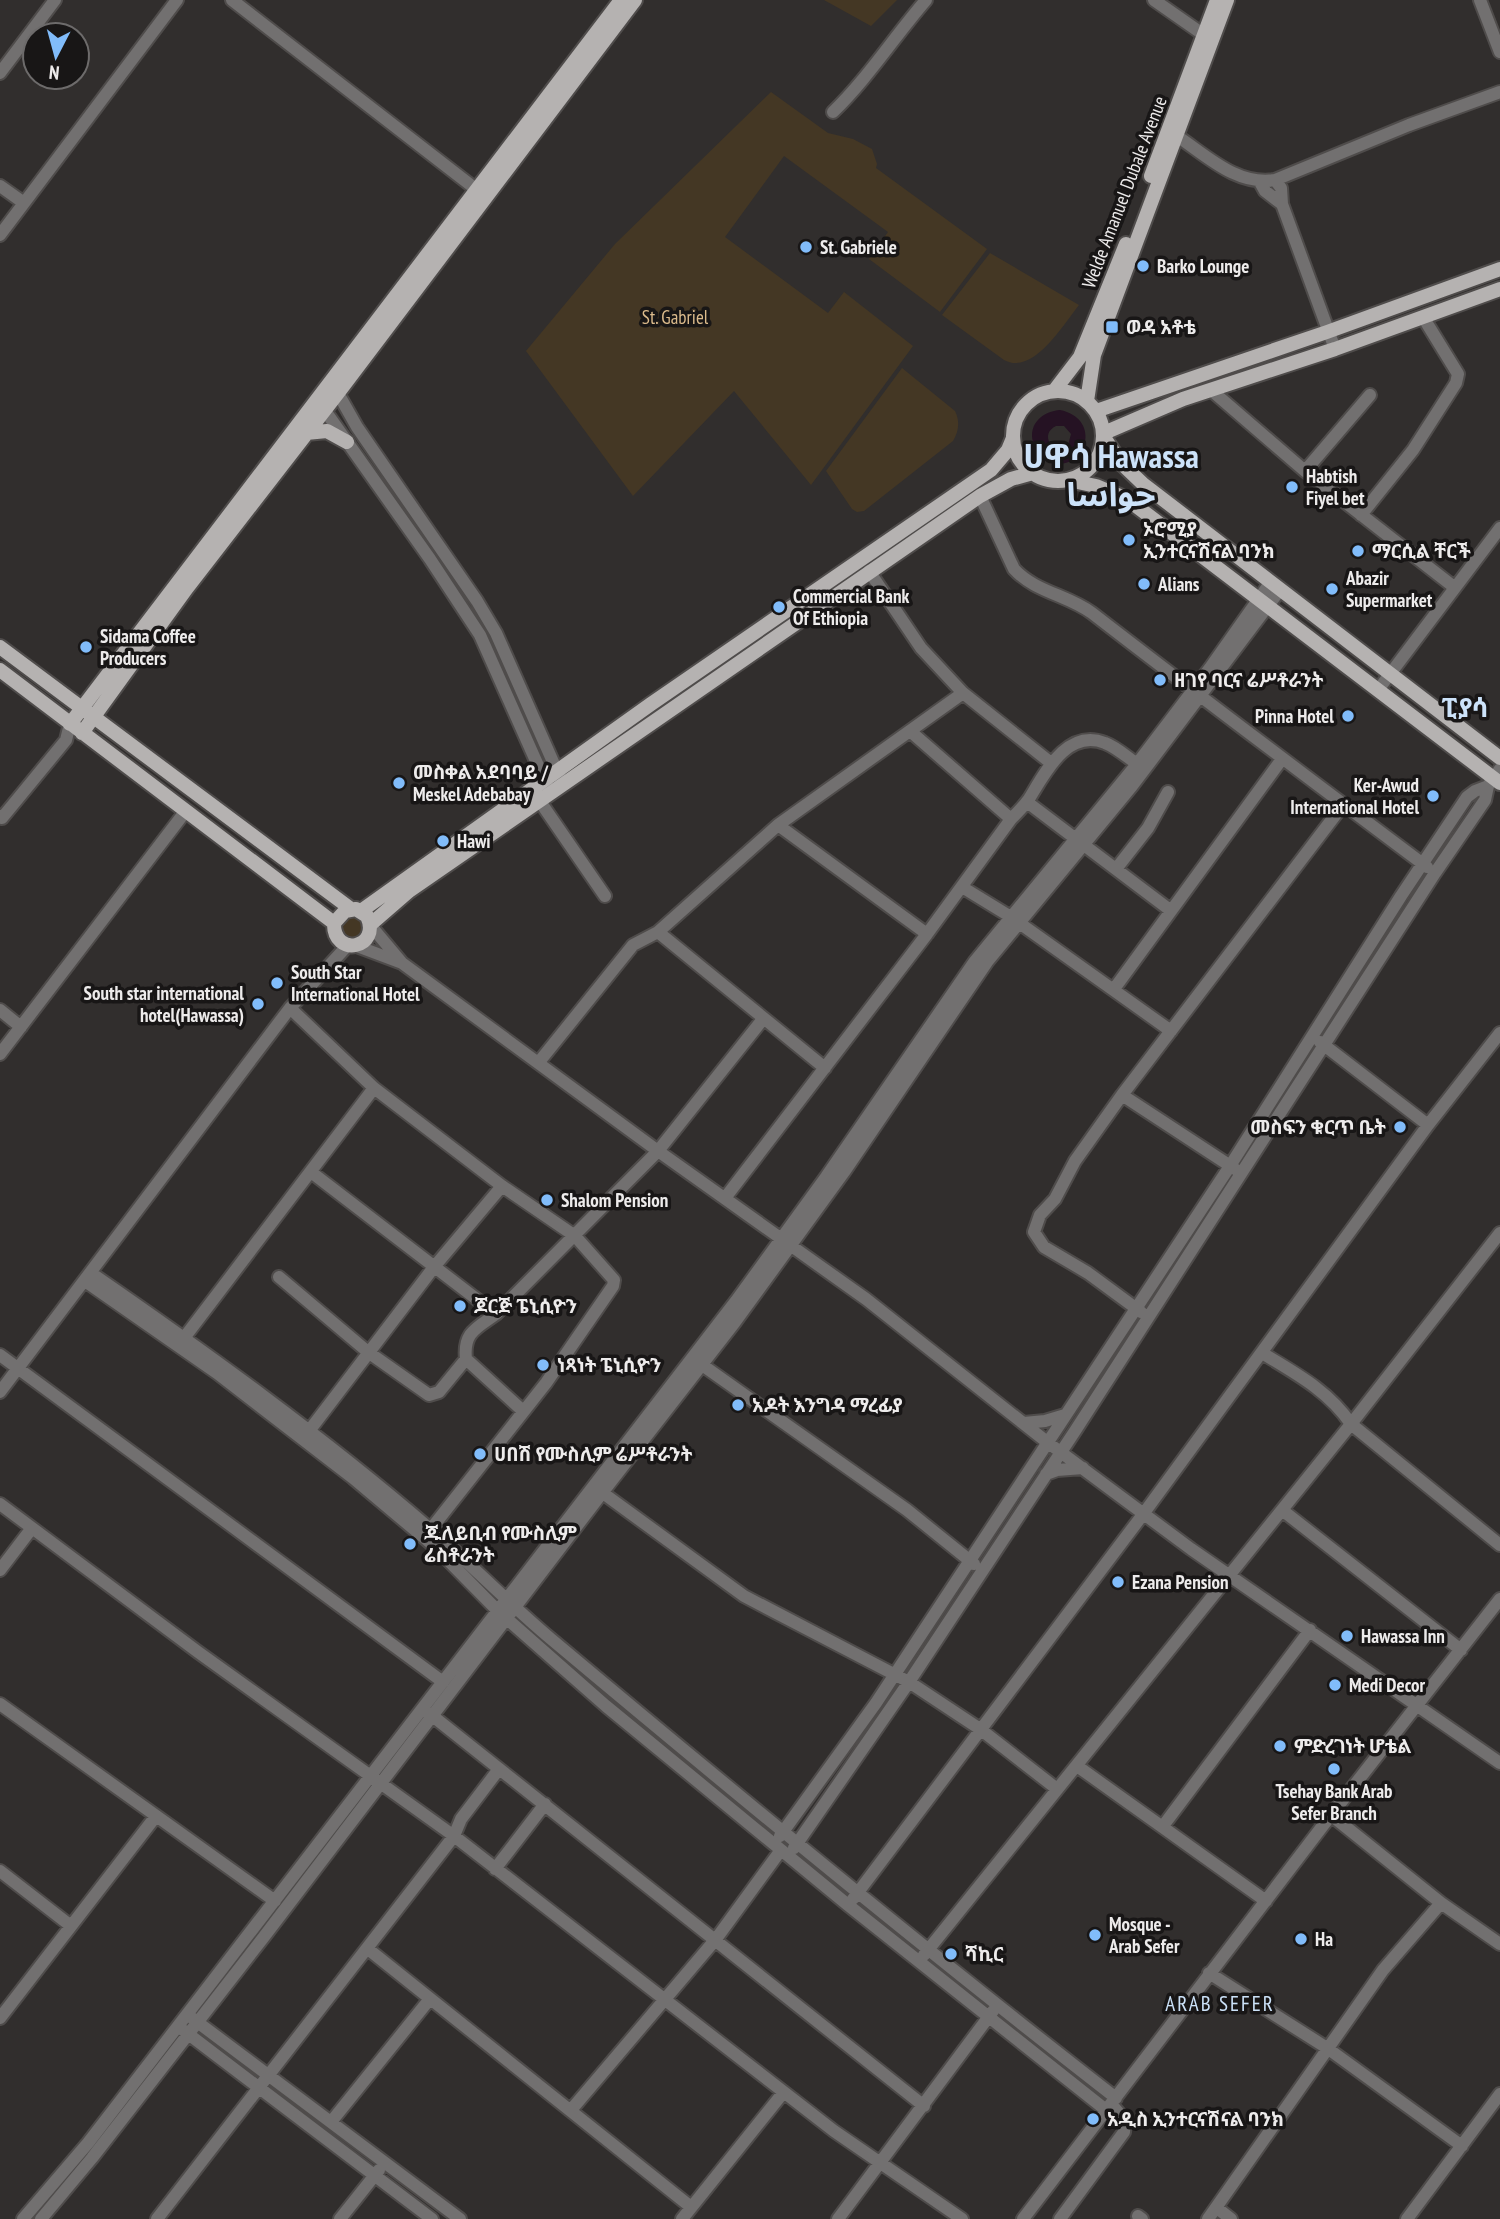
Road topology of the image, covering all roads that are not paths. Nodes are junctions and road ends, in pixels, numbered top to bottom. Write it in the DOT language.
graph roads {
  1 [pos="55,0"];
  2 [pos="177,0"];
  3 [pos="233,0"];
  4 [pos="621,0"];
  5 [pos="635,0"];
  6 [pos="926,0"];
  7 [pos="1154,0"];
  8 [pos="1217,0"];
  9 [pos="1227,0"];
  10 [pos="1480,0"];
  11 [pos="1204,35"];
  12 [pos="1500,52"];
  13 [pos="1,69"];
  14 [pos="1500,92"];
  15 [pos="833,112"];
  16 [pos="1177,136"];
  17 [pos="1275,180"];
  18 [pos="1260,182"];
  19 [pos="0,186"];
  20 [pos="477,190"];
  21 [pos="23,203"];
  22 [pos="1282,204"];
  23 [pos="0,235"];
  24 [pos="1496,270"];
  25 [pos="1500,290"];
  26 [pos="1423,317"];
  27 [pos="1327,332"];
  28 [pos="1335,349"];
  29 [pos="334,387"];
  30 [pos="1210,390"];
  31 [pos="1054,391"];
  32 [pos="1370,395"];
  33 [pos="321,404"];
  34 [pos="1092,406"];
  35 [pos="1133,419"];
  36 [pos="306,433"];
  37 [pos="1104,435"];
  38 [pos="1013,438"];
  39 [pos="347,442"];
  40 [pos="1120,462"];
  41 [pos="1305,471"];
  42 [pos="1033,473"];
  43 [pos="1068,480"];
  44 [pos="980,496"];
  45 [pos="1361,515"];
  46 [pos="1500,528"];
  47 [pos="869,571"];
  48 [pos="1275,587"];
  49 [pos="1454,587"];
  50 [pos="1264,602"];
  51 [pos="0,647"];
  52 [pos="0,670"];
  53 [pos="1389,674"];
  54 [pos="1378,690"];
  55 [pos="963,693"];
  56 [pos="1197,694"];
  57 [pos="81,708"];
  58 [pos="94,717"];
  59 [pos="76,729"];
  60 [pos="910,731"];
  61 [pos="1500,758"];
  62 [pos="1282,759"];
  63 [pos="1051,764"];
  64 [pos="1136,764"];
  65 [pos="1495,779"];
  66 [pos="551,785"];
  67 [pos="1168,792"];
  68 [pos="1027,802"];
  69 [pos="1343,805"];
  70 [pos="185,812"];
  71 [pos="1,818"];
  72 [pos="1011,820"];
  73 [pos="778,825"];
  74 [pos="1079,841"];
  75 [pos="1422,863"];
  76 [pos="1116,869"];
  77 [pos="1435,873"];
  78 [pos="962,887"];
  79 [pos="605,896"];
  80 [pos="356,910"];
  81 [pos="1170,910"];
  82 [pos="1015,920"];
  83 [pos="371,925"];
  84 [pos="658,932"];
  85 [pos="927,934"];
  86 [pos="343,937"];
  87 [pos="402,963"];
  88 [pos="1114,989"];
  89 [pos="290,1008"];
  90 [pos="0,1010"];
  91 [pos="764,1019"];
  92 [pos="21,1027"];
  93 [pos="1171,1031"];
  94 [pos="1500,1033"];
  95 [pos="1312,1036"];
  96 [pos="1324,1045"];
  97 [pos="0,1054"];
  98 [pos="538,1062"];
  99 [pos="825,1068"];
  100 [pos="374,1088"];
  101 [pos="1122,1094"];
  102 [pos="1428,1125"];
  103 [pos="659,1151"];
  104 [pos="1230,1166"];
  105 [pos="312,1172"];
  106 [pos="1241,1174"];
  107 [pos="502,1186"];
  108 [pos="725,1198"];
  109 [pos="575,1236"];
  110 [pos="1498,1239"];
  111 [pos="785,1242"];
  112 [pos="434,1267"];
  113 [pos="88,1277"];
  114 [pos="279,1277"];
  115 [pos="1135,1308"];
  116 [pos="496,1314"];
  117 [pos="1147,1317"];
  118 [pos="184,1338"];
  119 [pos="368,1352"];
  120 [pos="1262,1353"];
  121 [pos="0,1355"];
  122 [pos="466,1359"];
  123 [pos="697,1361"];
  124 [pos="18,1368"];
  125 [pos="0,1392"];
  126 [pos="523,1411"];
  127 [pos="1065,1415"];
  128 [pos="1351,1424"];
  129 [pos="1028,1426"];
  130 [pos="309,1431"];
  131 [pos="1075,1431"];
  132 [pos="1047,1442"];
  133 [pos="1061,1451"];
  134 [pos="1033,1464"];
  135 [pos="1080,1466"];
  136 [pos="1046,1474"];
  137 [pos="597,1489"];
  138 [pos="0,1504"];
  139 [pos="1282,1510"];
  140 [pos="1144,1513"];
  141 [pos="32,1528"];
  142 [pos="428,1534"];
  143 [pos="1500,1545"];
  144 [pos="969,1561"];
  145 [pos="0,1570"];
  146 [pos="982,1570"];
  147 [pos="1229,1573"];
  148 [pos="1500,1598"];
  149 [pos="506,1610"];
  150 [pos="1310,1630"];
  151 [pos="1461,1650"];
  152 [pos="894,1674"];
  153 [pos="443,1682"];
  154 [pos="909,1682"];
  155 [pos="0,1704"];
  156 [pos="1416,1707"];
  157 [pos="427,1712"];
  158 [pos="980,1729"];
  159 [pos="662,1732"];
  160 [pos="652,1743"];
  161 [pos="1500,1763"];
  162 [pos="1077,1766"];
  163 [pos="499,1769"];
  164 [pos="377,1779"];
  165 [pos="1057,1789"];
  166 [pos="545,1804"];
  167 [pos="1331,1815"];
  168 [pos="156,1816"];
  169 [pos="1163,1826"];
  170 [pos="783,1832"];
  171 [pos="454,1836"];
  172 [pos="798,1843"];
  173 [pos="781,1850"];
  174 [pos="495,1868"];
  175 [pos="0,1871"];
  176 [pos="858,1894"];
  177 [pos="275,1901"];
  178 [pos="1266,1901"];
  179 [pos="1441,1903"];
  180 [pos="848,1905"];
  181 [pos="71,1926"];
  182 [pos="716,1939"];
  183 [pos="1500,1944"];
  184 [pos="368,1950"];
  185 [pos="929,1950"];
  186 [pos="919,1962"];
  187 [pos="1209,1973"];
  188 [pos="429,2000"];
  189 [pos="663,2001"];
  190 [pos="997,2006"];
  191 [pos="0,2018"];
  192 [pos="192,2018"];
  193 [pos="988,2018"];
  194 [pos="183,2029"];
  195 [pos="1327,2048"];
  196 [pos="269,2075"];
  197 [pos="259,2087"];
  198 [pos="783,2093"];
  199 [pos="1500,2094"];
  200 [pos="1111,2104"];
  201 [pos="924,2106"];
  202 [pos="571,2110"];
  203 [pos="331,2122"];
  204 [pos="1462,2146"];
  205 [pos="385,2162"];
  206 [pos="881,2163"];
  207 [pos="375,2175"];
  208 [pos="691,2207"];
  209 [pos="1217,2208"];
  210 [pos="23,2219"];
  211 [pos="41,2219"];
  212 [pos="156,2219"];
  213 [pos="340,2219"];
  214 [pos="432,2219"];
  215 [pos="460,2219"];
  216 [pos="682,2219"];
  217 [pos="838,2219"];
  218 [pos="962,2219"];
  219 [pos="1023,2219"];
  220 [pos="1060,2219"];
  221 [pos="1208,2219"];
  222 [pos="1231,2219"];
  223 [pos="1407,2219"];
  1 -- 13 [label="street"];
  2 -- 21 [label="street"];
  3 -- 20 [label="street"];
  4 -- 20 [label="main road"];
  5 -- 29 [label="main road"];
  6 -- 15 [label="street"];
  7 -- 11 [label="street"];
  8 -- 11 [label="main road, Welde Amanuel Dubale Avenue"];
  9 -- 16 [label="main road"];
  10 -- 12 [label="street"];
  11 -- 31 [label="main road, Welde Amanuel Dubale Avenue"];
  14 -- 17 [label="street"];
  16 -- 18 [label="street"];
  16 -- 34 [label="main road"];
  17 -- 18 [label="street"];
  17 -- 22 [label="street"];
  18 -- 22 [label="street"];
  19 -- 21 [label="street"];
  20 -- 29 [label="main road"];
  21 -- 23 [label="street"];
  22 -- 27 [label="street"];
  24 -- 25 [label="street"];
  24 -- 27 [label="main road"];
  25 -- 26 [label="main road"];
  26 -- 28 [label="main road"];
  26 -- 45 [label="street"];
  27 -- 28 [label="street"];
  27 -- 34 [label="main road"];
  28 -- 30 [label="main road"];
  29 -- 33 [label="main road"];
  29 -- 66 [label="street"];
  30 -- 35 [label="main road"];
  30 -- 41 [label="street"];
  31 -- 34 [label="main road"];
  31 -- 38 [label="main road"];
  32 -- 41 [label="street"];
  33 -- 36 [label="main road"];
  33 -- 39 [label="street"];
  33 -- 57 [label="main road"];
  34 -- 37 [label="main road"];
  35 -- 37 [label="main road"];
  35 -- 40 [label="main road"];
  36 -- 39 [label="main road"];
  36 -- 58 [label="main road"];
  37 -- 40 [label="main road"];
  37 -- 43 [label="main road"];
  38 -- 42 [label="main road"];
  38 -- 66 [label="main road"];
  39 -- 66 [label="street"];
  40 -- 48 [label="main road"];
  41 -- 45 [label="street"];
  42 -- 43 [label="main road"];
  42 -- 44 [label="main road"];
  43 -- 50 [label="main road"];
  44 -- 47 [label="main road"];
  44 -- 56 [label="street"];
  45 -- 49 [label="street"];
  46 -- 49 [label="street"];
  47 -- 55 [label="street"];
  47 -- 66 [label="main road"];
  48 -- 50 [label="street"];
  48 -- 53 [label="main road"];
  49 -- 53 [label="street"];
  50 -- 54 [label="main road"];
  50 -- 56 [label="street"];
  51 -- 57 [label="main road"];
  52 -- 59 [label="main road"];
  53 -- 54 [label="street"];
  53 -- 61 [label="main road"];
  54 -- 65 [label="main road"];
  55 -- 60 [label="street"];
  55 -- 63 [label="street"];
  56 -- 62 [label="street"];
  56 -- 64 [label="street"];
  56 -- 74 [label="street"];
  57 -- 58 [label="main road"];
  57 -- 59 [label="main road"];
  58 -- 59 [label="main road"];
  58 -- 80 [label="main road"];
  59 -- 70 [label="main road"];
  59 -- 71 [label="street"];
  60 -- 72 [label="street"];
  60 -- 73 [label="street"];
  62 -- 69 [label="street"];
  62 -- 81 [label="street"];
  63 -- 64 [label="street"];
  63 -- 68 [label="street"];
  64 -- 74 [label="street"];
  65 -- 75 [label="street"];
  65 -- 77 [label="street"];
  66 -- 79 [label="street"];
  66 -- 80 [label="main road"];
  66 -- 83 [label="main road"];
  67 -- 76 [label="street"];
  68 -- 72 [label="street"];
  68 -- 74 [label="street"];
  69 -- 75 [label="street"];
  69 -- 93 [label="street"];
  70 -- 86 [label="main road"];
  70 -- 92 [label="street"];
  72 -- 78 [label="street"];
  73 -- 84 [label="street"];
  73 -- 85 [label="street"];
  74 -- 76 [label="street"];
  74 -- 82 [label="street"];
  75 -- 77 [label="street"];
  75 -- 95 [label="street"];
  76 -- 81 [label="street"];
  77 -- 96 [label="street"];
  78 -- 82 [label="street"];
  78 -- 85 [label="street"];
  80 -- 83 [label="main road"];
  80 -- 86 [label="main road"];
  81 -- 88 [label="street"];
  82 -- 88 [label="street"];
  82 -- 111 [label="street"];
  83 -- 86 [label="main road"];
  83 -- 87 [label="street"];
  84 -- 91 [label="street"];
  84 -- 98 [label="street"];
  85 -- 99 [label="street"];
  86 -- 87 [label="street"];
  86 -- 89 [label="street"];
  87 -- 98 [label="street"];
  88 -- 93 [label="street"];
  89 -- 100 [label="street"];
  89 -- 113 [label="street"];
  90 -- 92 [label="street"];
  91 -- 99 [label="street"];
  91 -- 103 [label="street"];
  92 -- 97 [label="street"];
  93 -- 101 [label="street"];
  94 -- 102 [label="street"];
  95 -- 96 [label="street"];
  95 -- 104 [label="street"];
  96 -- 102 [label="street"];
  96 -- 106 [label="street"];
  98 -- 103 [label="street"];
  99 -- 108 [label="street"];
  100 -- 105 [label="street"];
  100 -- 107 [label="street"];
  101 -- 104 [label="street"];
  101 -- 115 [label="street"];
  102 -- 120 [label="street"];
  103 -- 108 [label="street"];
  103 -- 109 [label="street"];
  104 -- 106 [label="street"];
  104 -- 115 [label="street"];
  105 -- 112 [label="street"];
  105 -- 118 [label="street"];
  106 -- 117 [label="street"];
  107 -- 109 [label="street"];
  107 -- 112 [label="street"];
  108 -- 111 [label="street"];
  109 -- 116 [label="street"];
  109 -- 126 [label="street"];
  110 -- 128 [label="street"];
  111 -- 123 [label="street"];
  111 -- 129 [label="street"];
  112 -- 116 [label="street"];
  112 -- 119 [label="street"];
  113 -- 118 [label="street"];
  113 -- 124 [label="street"];
  113 -- 142 [label="street"];
  114 -- 119 [label="street"];
  115 -- 117 [label="street"];
  115 -- 127 [label="street"];
  116 -- 122 [label="street"];
  117 -- 131 [label="street"];
  118 -- 130 [label="street"];
  119 -- 122 [label="street"];
  119 -- 130 [label="street"];
  120 -- 128 [label="street"];
  120 -- 140 [label="street"];
  121 -- 124 [label="street"];
  122 -- 126 [label="street"];
  123 -- 137 [label="street"];
  123 -- 144 [label="street"];
  124 -- 125 [label="street"];
  124 -- 153 [label="street"];
  126 -- 142 [label="street"];
  127 -- 129 [label="street"];
  127 -- 132 [label="street"];
  128 -- 139 [label="street"];
  128 -- 143 [label="street"];
  129 -- 132 [label="street"];
  129 -- 134 [label="street"];
  130 -- 142 [label="street"];
  131 -- 133 [label="street"];
  131 -- 135 [label="street"];
  132 -- 133 [label="street"];
  132 -- 134 [label="street"];
  133 -- 135 [label="street"];
  133 -- 136 [label="street"];
  134 -- 144 [label="street"];
  135 -- 136 [label="street"];
  135 -- 140 [label="street"];
  136 -- 146 [label="street"];
  137 -- 149 [label="street"];
  137 -- 152 [label="street"];
  138 -- 141 [label="street"];
  139 -- 147 [label="street"];
  139 -- 151 [label="street"];
  140 -- 147 [label="street"];
  140 -- 158 [label="street"];
  141 -- 145 [label="street"];
  141 -- 164 [label="street"];
  142 -- 149 [label="street"];
  144 -- 146 [label="street"];
  144 -- 152 [label="street"];
  146 -- 154 [label="street"];
  147 -- 150 [label="street"];
  147 -- 162 [label="street"];
  148 -- 151 [label="street"];
  149 -- 153 [label="street"];
  149 -- 157 [label="street"];
  149 -- 159 [label="street"];
  149 -- 160 [label="street"];
  150 -- 156 [label="street"];
  150 -- 169 [label="street"];
  151 -- 156 [label="street"];
  152 -- 154 [label="street"];
  152 -- 170 [label="street"];
  153 -- 157 [label="street"];
  154 -- 158 [label="street"];
  154 -- 172 [label="street"];
  155 -- 168 [label="street"];
  156 -- 161 [label="street"];
  156 -- 167 [label="street"];
  157 -- 163 [label="street"];
  157 -- 164 [label="street"];
  158 -- 165 [label="street"];
  158 -- 176 [label="street"];
  159 -- 160 [label="street"];
  159 -- 170 [label="street"];
  160 -- 173 [label="street"];
  162 -- 165 [label="street"];
  162 -- 169 [label="street"];
  163 -- 166 [label="street"];
  163 -- 171 [label="street"];
  164 -- 171 [label="street"];
  164 -- 177 [label="street"];
  164 -- 192 [label="street"];
  165 -- 185 [label="street"];
  166 -- 174 [label="street"];
  166 -- 182 [label="street"];
  167 -- 178 [label="street"];
  167 -- 179 [label="street"];
  168 -- 177 [label="street"];
  168 -- 181 [label="street"];
  169 -- 178 [label="street"];
  170 -- 172 [label="street"];
  170 -- 173 [label="street"];
  171 -- 174 [label="street"];
  171 -- 184 [label="street"];
  172 -- 173 [label="street"];
  172 -- 176 [label="street"];
  173 -- 180 [label="street"];
  173 -- 182 [label="street"];
  174 -- 189 [label="street"];
  175 -- 181 [label="street"];
  176 -- 180 [label="street"];
  176 -- 185 [label="street"];
  177 -- 192 [label="street"];
  178 -- 187 [label="street"];
  179 -- 183 [label="street"];
  179 -- 195 [label="street"];
  180 -- 186 [label="street"];
  181 -- 191 [label="street"];
  182 -- 189 [label="street"];
  182 -- 201 [label="street"];
  184 -- 188 [label="street"];
  184 -- 196 [label="street"];
  185 -- 186 [label="street"];
  185 -- 190 [label="street"];
  186 -- 193 [label="street"];
  187 -- 195 [label="street"];
  187 -- 200 [label="street"];
  188 -- 202 [label="street"];
  188 -- 203 [label="street"];
  189 -- 198 [label="street"];
  189 -- 202 [label="street"];
  190 -- 193 [label="street"];
  190 -- 200 [label="street"];
  192 -- 194 [label="street"];
  192 -- 196 [label="street"];
  193 -- 200 [label="street"];
  193 -- 201 [label="street"];
  194 -- 197 [label="street"];
  194 -- 210 [label="street"];
  194 -- 211 [label="street"];
  195 -- 204 [label="street"];
  195 -- 209 [label="street"];
  196 -- 197 [label="street"];
  196 -- 203 [label="street"];
  197 -- 207 [label="street"];
  197 -- 212 [label="street"];
  198 -- 206 [label="street"];
  198 -- 208 [label="street"];
  199 -- 204 [label="street"];
  200 -- 219 [label="street"];
  200 -- 220 [label="street"];
  201 -- 206 [label="street"];
  202 -- 208 [label="street"];
  203 -- 205 [label="street"];
  204 -- 223 [label="street"];
  205 -- 207 [label="street"];
  205 -- 215 [label="street"];
  206 -- 217 [label="street"];
  206 -- 218 [label="street"];
  207 -- 213 [label="street"];
  207 -- 214 [label="street"];
  208 -- 216 [label="street"];
  209 -- 221 [label="street"];
  209 -- 222 [label="street"];
}
